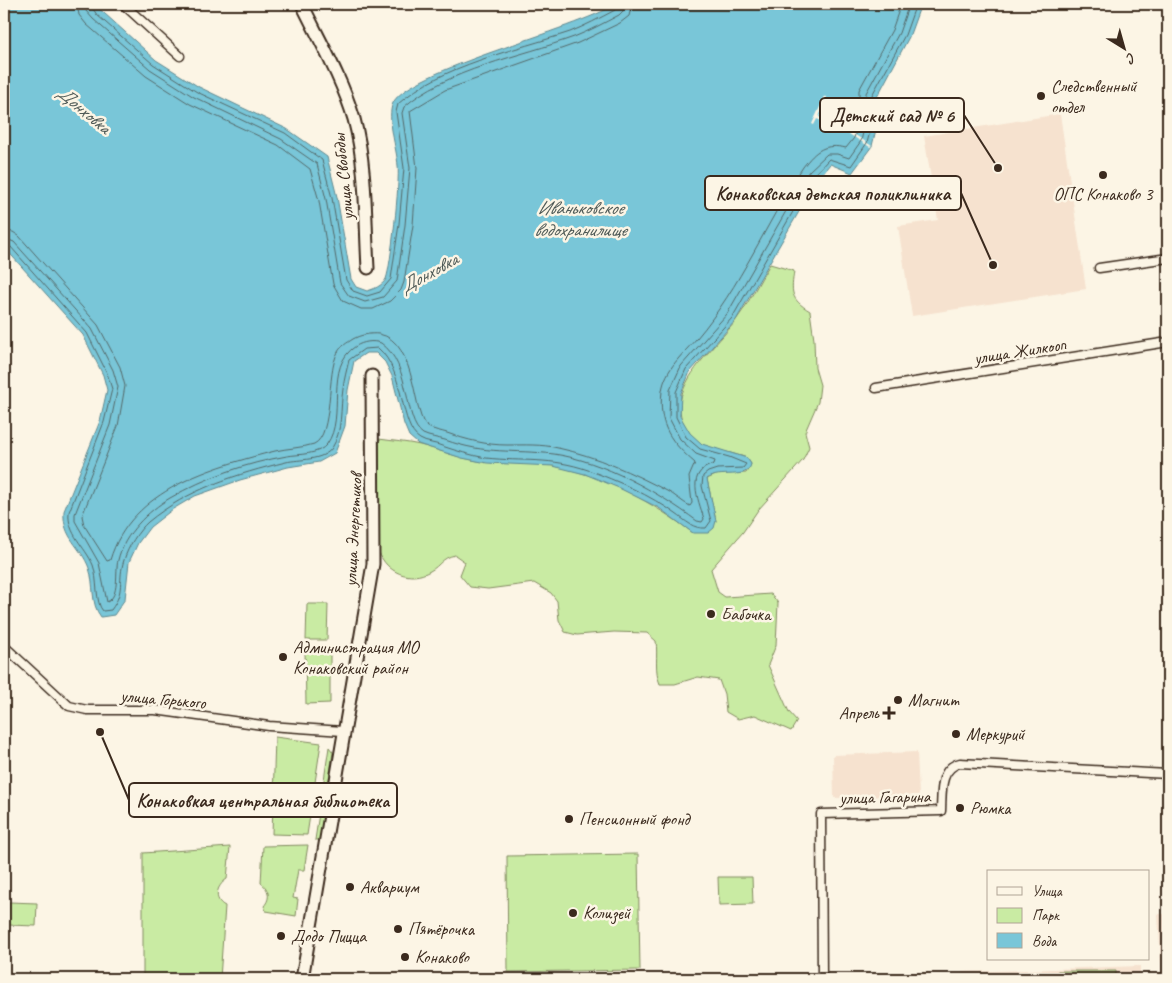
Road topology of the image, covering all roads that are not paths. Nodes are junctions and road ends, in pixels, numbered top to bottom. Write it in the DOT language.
graph roads {
  1 [pos="123,4"];
  2 [pos="302,4"];
  3 [pos="180,56"];
  4 [pos="1168,258"];
  5 [pos="368,268"];
  6 [pos="1100,268"];
  7 [pos="1168,342"];
  8 [pos="372,376"];
  9 [pos="876,388"];
  10 [pos="4,646"];
  11 [pos="343,731"];
  12 [pos="1168,774"];
  13 [pos="302,979"];
  14 [pos="822,979"];
  1 -- 3 [label="street"];
  2 -- 5 [label="main road, улица Свободы"];
  4 -- 6 [label="street"];
  7 -- 9 [label="street, улица Жилкооп"];
  8 -- 11 [label="main road, улица Энергетиков"];
  10 -- 11 [label="street, улица Горького"];
  11 -- 13 [label="main road, улица Энергетиков"];
  12 -- 14 [label="street, улица Гагарина"];
}
